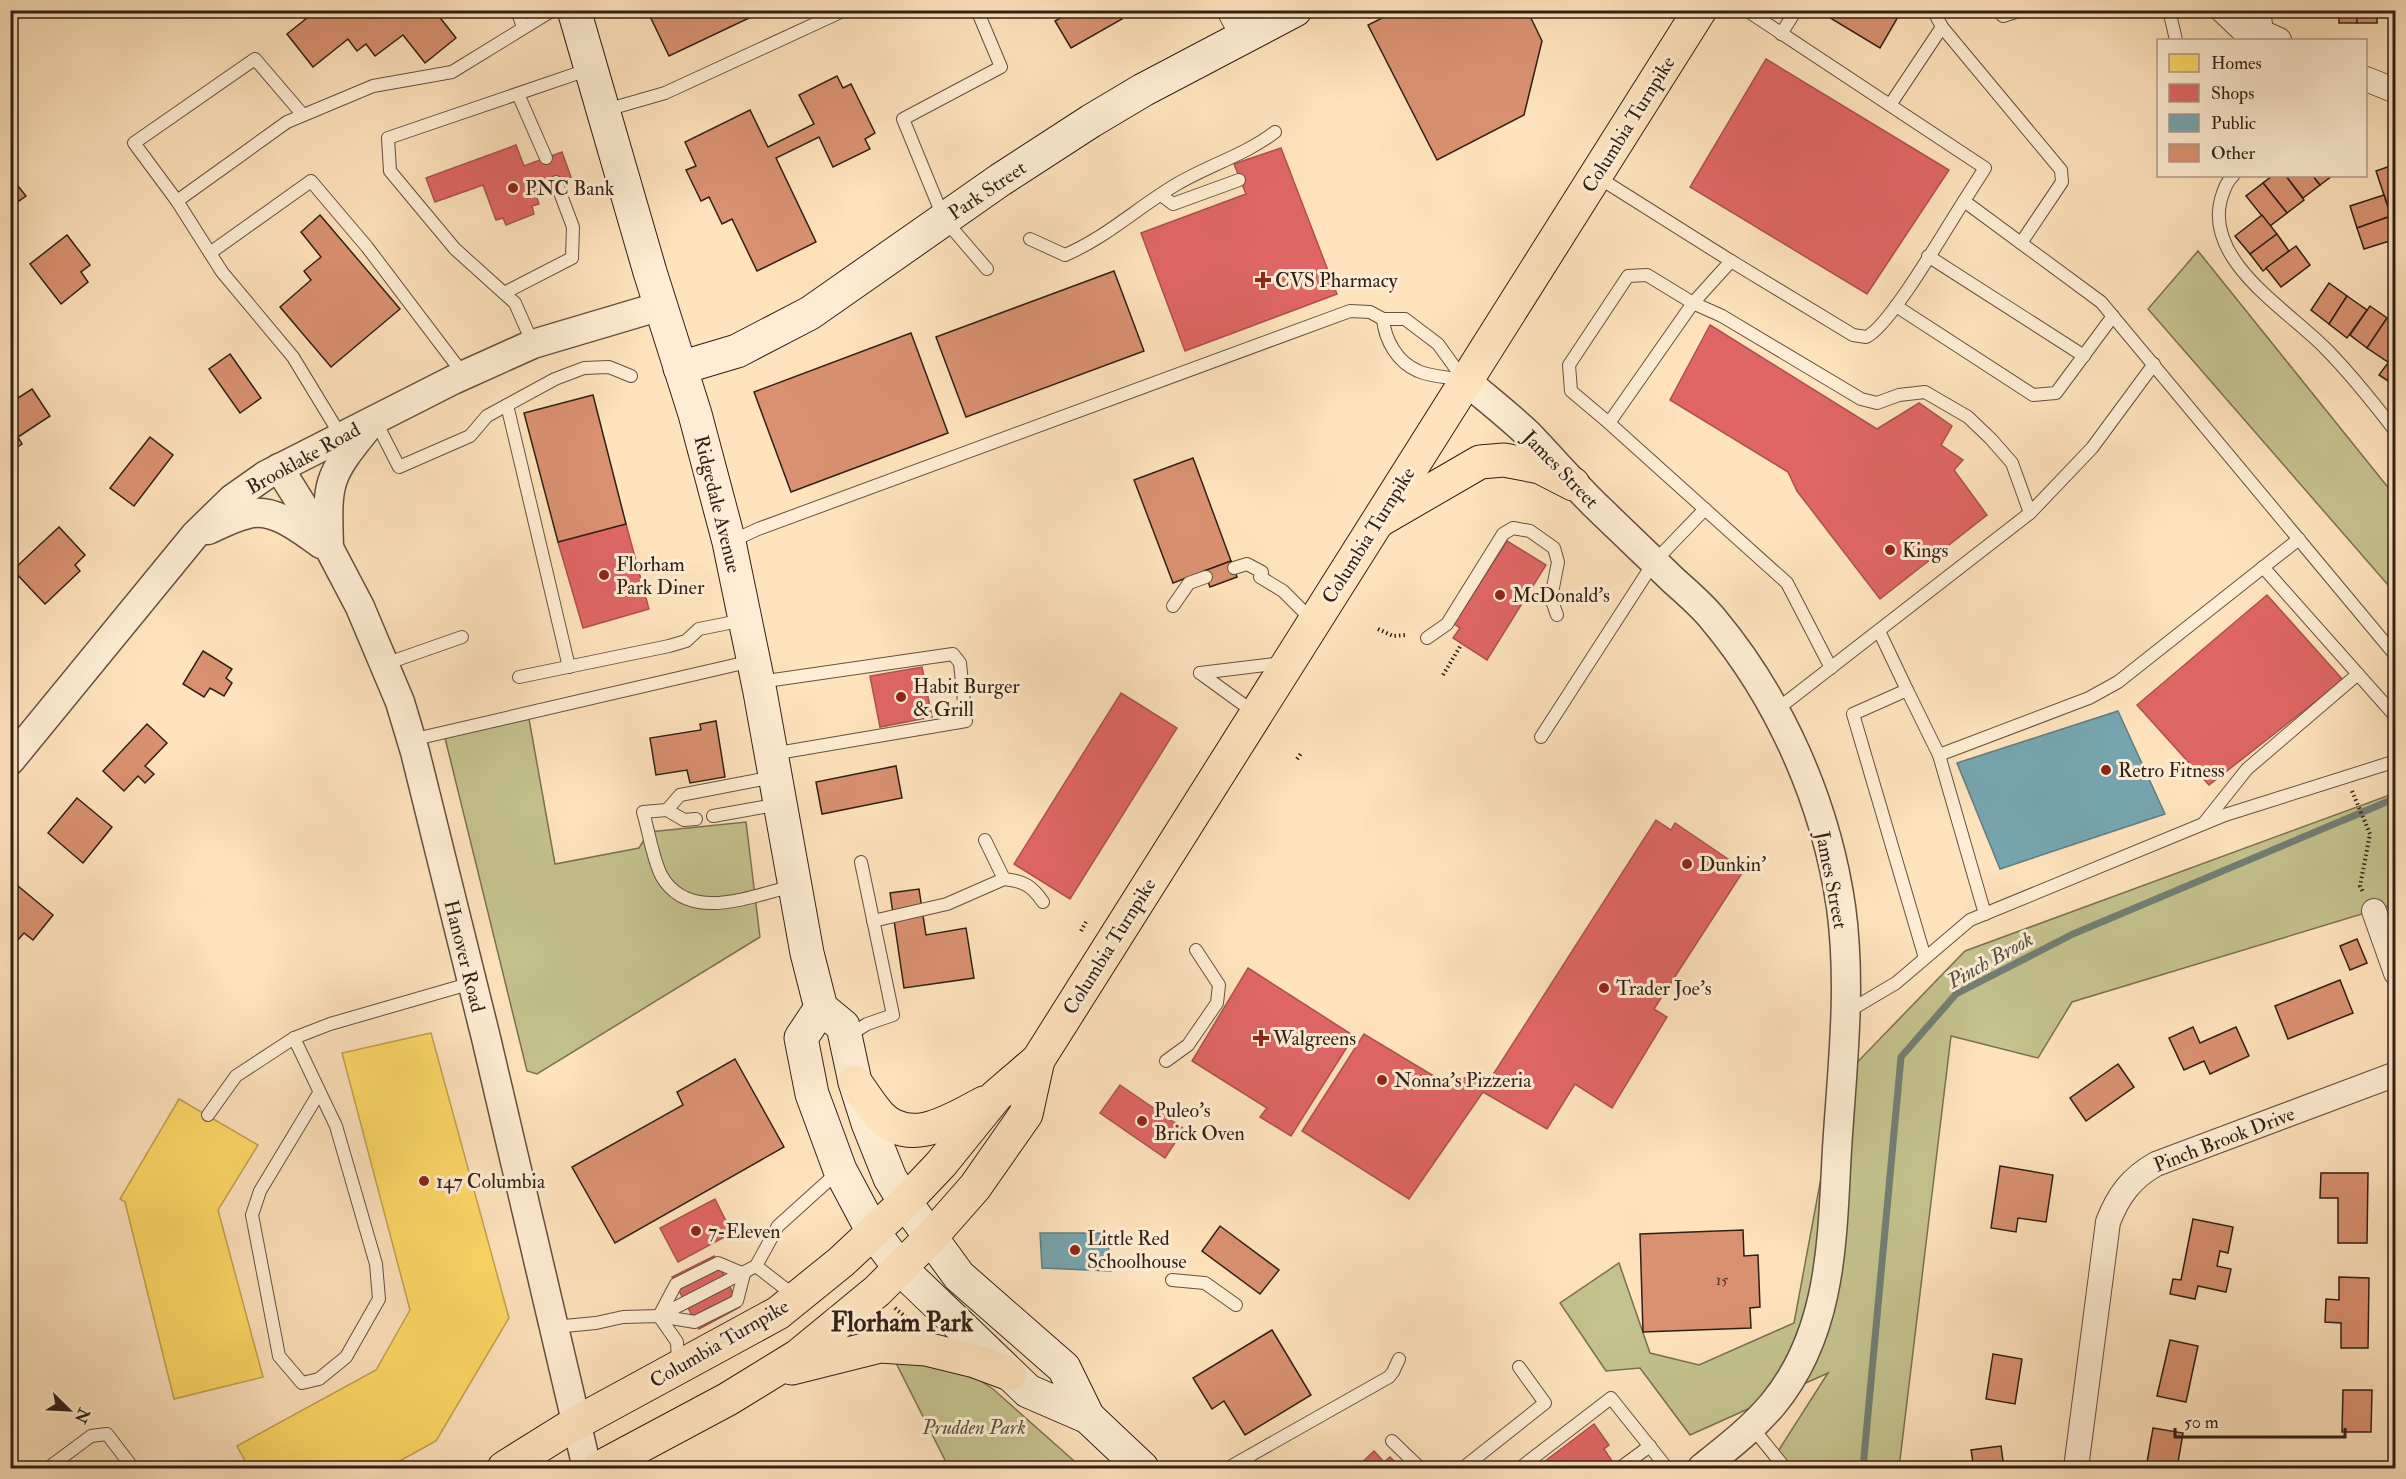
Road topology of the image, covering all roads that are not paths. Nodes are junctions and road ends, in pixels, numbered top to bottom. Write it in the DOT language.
graph roads {
  1 [pos="518,10"];
  2 [pos="554,10"];
  3 [pos="574,10"];
  4 [pos="845,10"];
  5 [pos="977,10"];
  6 [pos="1295,10"];
  7 [pos="1700,10"];
  8 [pos="1746,10"];
  9 [pos="1796,10"];
  10 [pos="1933,10"];
  11 [pos="1997,10"];
  12 [pos="2022,10"];
  13 [pos="2169,10"];
  14 [pos="2222,10"];
  15 [pos="1236,24"];
  16 [pos="523,27"];
  17 [pos="1942,27"];
  18 [pos="2266,28"];
  19 [pos="1781,33"];
  20 [pos="2176,39"];
  21 [pos="591,69"];
  22 [pos="2367,79"];
  23 [pos="2396,91"];
  24 [pos="518,94"];
  25 [pos="1890,105"];
  26 [pos="603,111"];
  27 [pos="303,115"];
  28 [pos="1275,132"];
  29 [pos="546,158"];
  30 [pos="1595,175"];
  31 [pos="2233,177"];
  32 [pos="1239,180"];
  33 [pos="556,182"];
  34 [pos="1161,195"];
  35 [pos="177,201"];
  36 [pos="1964,201"];
  37 [pos="944,219"];
  38 [pos="1030,239"];
  39 [pos="2021,243"];
  40 [pos="210,253"];
  41 [pos="1928,256"];
  42 [pos="1731,261"];
  43 [pos="987,269"];
  44 [pos="504,293"];
  45 [pos="1693,303"];
  46 [pos="661,306"];
  47 [pos="1896,306"];
  48 [pos="2113,316"];
  49 [pos="1383,319"];
  50 [pos="533,344"];
  51 [pos="2084,356"];
  52 [pos="2154,364"];
  53 [pos="680,368"];
  54 [pos="464,375"];
  55 [pos="631,376"];
  56 [pos="1465,381"];
  57 [pos="507,405"];
  58 [pos="375,419"];
  59 [pos="1609,423"];
  60 [pos="2396,432"];
  61 [pos="340,436"];
  62 [pos="279,468"];
  63 [pos="1573,484"];
  64 [pos="1705,509"];
  65 [pos="2030,513"];
  66 [pos="1376,523"];
  67 [pos="195,535"];
  68 [pos="2299,539"];
  69 [pos="729,542"];
  70 [pos="329,549"];
  71 [pos="1654,562"];
  72 [pos="2263,567"];
  73 [pos="1234,568"];
  74 [pos="1206,577"];
  75 [pos="1173,606"];
  76 [pos="1557,615"];
  77 [pos="745,620"];
  78 [pos="1313,621"];
  79 [pos="1879,631"];
  80 [pos="462,637"];
  81 [pos="1427,638"];
  82 [pos="2396,656"];
  83 [pos="1287,663"];
  84 [pos="385,664"];
  85 [pos="568,667"];
  86 [pos="1832,668"];
  87 [pos="755,671"];
  88 [pos="2358,674"];
  89 [pos="519,677"];
  90 [pos="1907,690"];
  91 [pos="1775,711"];
  92 [pos="1256,714"];
  93 [pos="2396,717"];
  94 [pos="1541,737"];
  95 [pos="411,740"];
  96 [pos="1939,755"];
  97 [pos="10,761"];
  98 [pos="2396,761"];
  99 [pos="775,779"];
  100 [pos="667,810"];
  101 [pos="713,816"];
  102 [pos="696,819"];
  103 [pos="2203,824"];
  104 [pos="985,840"];
  105 [pos="861,862"];
  106 [pos="1004,879"];
  107 [pos="795,886"];
  108 [pos="1043,902"];
  109 [pos="2374,911"];
  110 [pos="1985,914"];
  111 [pos="873,921"];
  112 [pos="1196,950"];
  113 [pos="1925,958"];
  114 [pos="2396,973"];
  115 [pos="472,983"];
  116 [pos="820,1008"];
  117 [pos="1846,1012"];
  118 [pos="294,1038"];
  119 [pos="845,1038"];
  120 [pos="1038,1060"];
  121 [pos="1166,1061"];
  122 [pos="2396,1074"];
  123 [pos="855,1082"];
  124 [pos="319,1093"];
  125 [pos="996,1096"];
  126 [pos="208,1114"];
  127 [pos="840,1170"];
  128 [pos="905,1202"];
  129 [pos="873,1232"];
  130 [pos="931,1237"];
  131 [pos="756,1266"];
  132 [pos="900,1268"];
  133 [pos="744,1274"];
  134 [pos="1172,1280"];
  135 [pos="797,1297"];
  136 [pos="1236,1305"];
  137 [pos="659,1316"];
  138 [pos="554,1327"];
  139 [pos="1400,1359"];
  140 [pos="1519,1367"];
  141 [pos="678,1368"];
  142 [pos="1010,1374"];
  143 [pos="767,1375"];
  144 [pos="1088,1417"];
  145 [pos="576,1424"];
  146 [pos="1752,1426"];
  147 [pos="1392,1441"];
  148 [pos="1650,1446"];
  149 [pos="48,1468"];
  150 [pos="133,1468"];
  151 [pos="504,1468"];
  152 [pos="587,1468"];
  153 [pos="599,1468"];
  154 [pos="1142,1468"];
  155 [pos="1228,1468"];
  156 [pos="1420,1468"];
  157 [pos="1463,1468"];
  158 [pos="1520,1468"];
  159 [pos="1620,1468"];
  160 [pos="1667,1468"];
  161 [pos="1702,1468"];
  162 [pos="1785,1468"];
  163 [pos="2076,1468"];
  1 -- 16 [label="lane"];
  2 -- 16 [label="lane"];
  3 -- 21 [label="main road, Ridgedale Avenue"];
  4 -- 26 [label="lane"];
  5 -- 37 [label="lane"];
  6 -- 15 [label="main road, Park Street"];
  7 -- 30 [label="main road, Columbia Turnpike"];
  8 -- 19 [label="lane"];
  9 -- 19 [label="lane"];
  10 -- 17 [label="lane"];
  11 -- 12 [label="lane"];
  13 -- 20 [label="lane"];
  14 -- 18 [label="street"];
  15 -- 37 [label="main road, Park Street"];
  16 -- 27 [label="lane"];
  17 -- 25 [label="lane"];
  17 -- 39 [label="lane"];
  19 -- 25 [label="lane"];
  21 -- 24 [label="lane"];
  21 -- 26 [label="main road, Ridgedale Avenue"];
  22 -- 23 [label="street"];
  24 -- 29 [label="lane"];
  24 -- 44 [label="lane"];
  25 -- 36 [label="lane"];
  26 -- 46 [label="main road, Ridgedale Avenue"];
  27 -- 35 [label="lane"];
  27 -- 35 [label="lane"];
  28 -- 34 [label="lane"];
  30 -- 42 [label="lane"];
  30 -- 56 [label="main road, Columbia Turnpike"];
  31 -- 60 [label="lane"];
  32 -- 34 [label="lane"];
  33 -- 44 [label="lane"];
  34 -- 38 [label="lane"];
  35 -- 40 [label="lane"];
  36 -- 39 [label="lane"];
  36 -- 41 [label="lane"];
  37 -- 43 [label="lane"];
  37 -- 53 [label="main road, Park Street"];
  39 -- 48 [label="lane"];
  40 -- 54 [label="lane"];
  40 -- 61 [label="lane"];
  41 -- 47 [label="lane"];
  41 -- 51 [label="lane"];
  42 -- 45 [label="lane"];
  42 -- 47 [label="lane"];
  44 -- 50 [label="lane"];
  45 -- 59 [label="lane"];
  45 -- 59 [label="lane"];
  45 -- 65 [label="lane"];
  46 -- 50 [label="street, Brooklake Road"];
  46 -- 53 [label="main road, Ridgedale Avenue"];
  47 -- 51 [label="lane"];
  48 -- 51 [label="lane"];
  48 -- 52 [label="lane"];
  49 -- 56 [label="lane"];
  49 -- 56 [label="lane"];
  49 -- 69 [label="lane"];
  50 -- 54 [label="street, Brooklake Road"];
  52 -- 65 [label="lane"];
  52 -- 68 [label="lane"];
  53 -- 69 [label="main road, Ridgedale Avenue"];
  54 -- 58 [label="street, Brooklake Road"];
  55 -- 57 [label="lane"];
  56 -- 63 [label="street, James Street"];
  56 -- 66 [label="main road, Columbia Turnpike"];
  57 -- 58 [label="lane"];
  57 -- 85 [label="lane"];
  58 -- 61 [label="street, Brooklake Road"];
  58 -- 70 [label="street"];
  59 -- 64 [label="lane"];
  61 -- 62 [label="street, Brooklake Road"];
  62 -- 67 [label="street, Brooklake Road"];
  62 -- 70 [label="street, Hanover Road"];
  63 -- 66 [label="main road"];
  63 -- 71 [label="street, James Street"];
  64 -- 71 [label="lane"];
  64 -- 86 [label="lane"];
  65 -- 79 [label="lane"];
  66 -- 78 [label="main road, Columbia Turnpike"];
  67 -- 70 [label="street"];
  67 -- 97 [label="street, Brooklake Road"];
  68 -- 72 [label="lane"];
  68 -- 82 [label="lane"];
  69 -- 77 [label="main road, Ridgedale Avenue"];
  70 -- 84 [label="street, Hanover Road"];
  71 -- 91 [label="street, James Street"];
  71 -- 94 [label="lane"];
  72 -- 88 [label="lane"];
  72 -- 96 [label="lane"];
  73 -- 78 [label="lane"];
  74 -- 75 [label="lane"];
  76 -- 81 [label="lane"];
  77 -- 85 [label="lane"];
  77 -- 87 [label="main road, Ridgedale Avenue"];
  78 -- 83 [label="main road, Columbia Turnpike"];
  79 -- 86 [label="lane"];
  79 -- 90 [label="lane"];
  80 -- 84 [label="lane"];
  83 -- 92 [label="main road, Columbia Turnpike"];
  83 -- 92 [label="lane"];
  84 -- 95 [label="street, Hanover Road"];
  85 -- 89 [label="lane"];
  86 -- 91 [label="lane"];
  87 -- 95 [label="lane"];
  87 -- 99 [label="main road, Ridgedale Avenue"];
  87 -- 99 [label="lane"];
  88 -- 93 [label="lane"];
  88 -- 103 [label="lane"];
  90 -- 96 [label="lane"];
  90 -- 113 [label="lane"];
  91 -- 117 [label="street, James Street"];
  92 -- 120 [label="main road, Columbia Turnpike"];
  95 -- 115 [label="street, Hanover Road"];
  96 -- 110 [label="lane"];
  98 -- 103 [label="lane"];
  99 -- 100 [label="lane"];
  99 -- 101 [label="lane"];
  99 -- 107 [label="main road, Ridgedale Avenue"];
  100 -- 102 [label="lane"];
  100 -- 107 [label="lane"];
  103 -- 110 [label="lane"];
  104 -- 106 [label="lane"];
  105 -- 111 [label="lane"];
  106 -- 108 [label="lane"];
  106 -- 111 [label="lane"];
  107 -- 116 [label="main road, Ridgedale Avenue"];
  109 -- 114 [label="street"];
  110 -- 113 [label="lane"];
  111 -- 119 [label="lane"];
  112 -- 121 [label="lane"];
  113 -- 117 [label="lane"];
  115 -- 118 [label="lane"];
  115 -- 138 [label="street, Hanover Road"];
  116 -- 119 [label="main road"];
  116 -- 127 [label="main road"];
  117 -- 146 [label="street, James Street"];
  118 -- 124 [label="lane"];
  118 -- 126 [label="lane"];
  119 -- 123 [label="main road"];
  120 -- 125 [label="main road, Columbia Turnpike"];
  120 -- 130 [label="main road, Columbia Turnpike"];
  122 -- 163 [label="street, Pinch Brook Drive"];
  123 -- 125 [label="main road"];
  123 -- 128 [label="main road"];
  124 -- 124 [label="lane"];
  125 -- 128 [label="main road, Columbia Turnpike"];
  127 -- 129 [label="main road"];
  127 -- 131 [label="lane"];
  128 -- 129 [label="main road, Columbia Turnpike"];
  128 -- 130 [label="main road"];
  129 -- 132 [label="main road"];
  129 -- 135 [label="main road, Columbia Turnpike"];
  130 -- 132 [label="main road, Columbia Turnpike"];
  130 -- 144 [label="main road"];
  131 -- 133 [label="lane"];
  131 -- 135 [label="lane"];
  132 -- 142 [label="main road"];
  132 -- 143 [label="main road, Columbia Turnpike"];
  133 -- 137 [label="lane"];
  133 -- 137 [label="lane"];
  133 -- 137 [label="lane"];
  134 -- 136 [label="lane"];
  135 -- 141 [label="main road, Columbia Turnpike"];
  137 -- 138 [label="lane"];
  137 -- 141 [label="lane"];
  138 -- 145 [label="street, Hanover Road"];
  139 -- 155 [label="lane"];
  140 -- 157 [label="lane"];
  141 -- 145 [label="main road, Columbia Turnpike"];
  142 -- 143 [label="main road"];
  142 -- 144 [label="main road"];
  143 -- 153 [label="main road, Columbia Turnpike"];
  144 -- 154 [label="main road"];
  145 -- 151 [label="main road, Columbia Turnpike"];
  145 -- 152 [label="street, Hanover Road"];
  146 -- 161 [label="street, James Street"];
  146 -- 162 [label="lane"];
  147 -- 156 [label="lane"];
  148 -- 158 [label="lane"];
  148 -- 159 [label="lane"];
  148 -- 160 [label="lane"];
  149 -- 150 [label="lane"];
}
